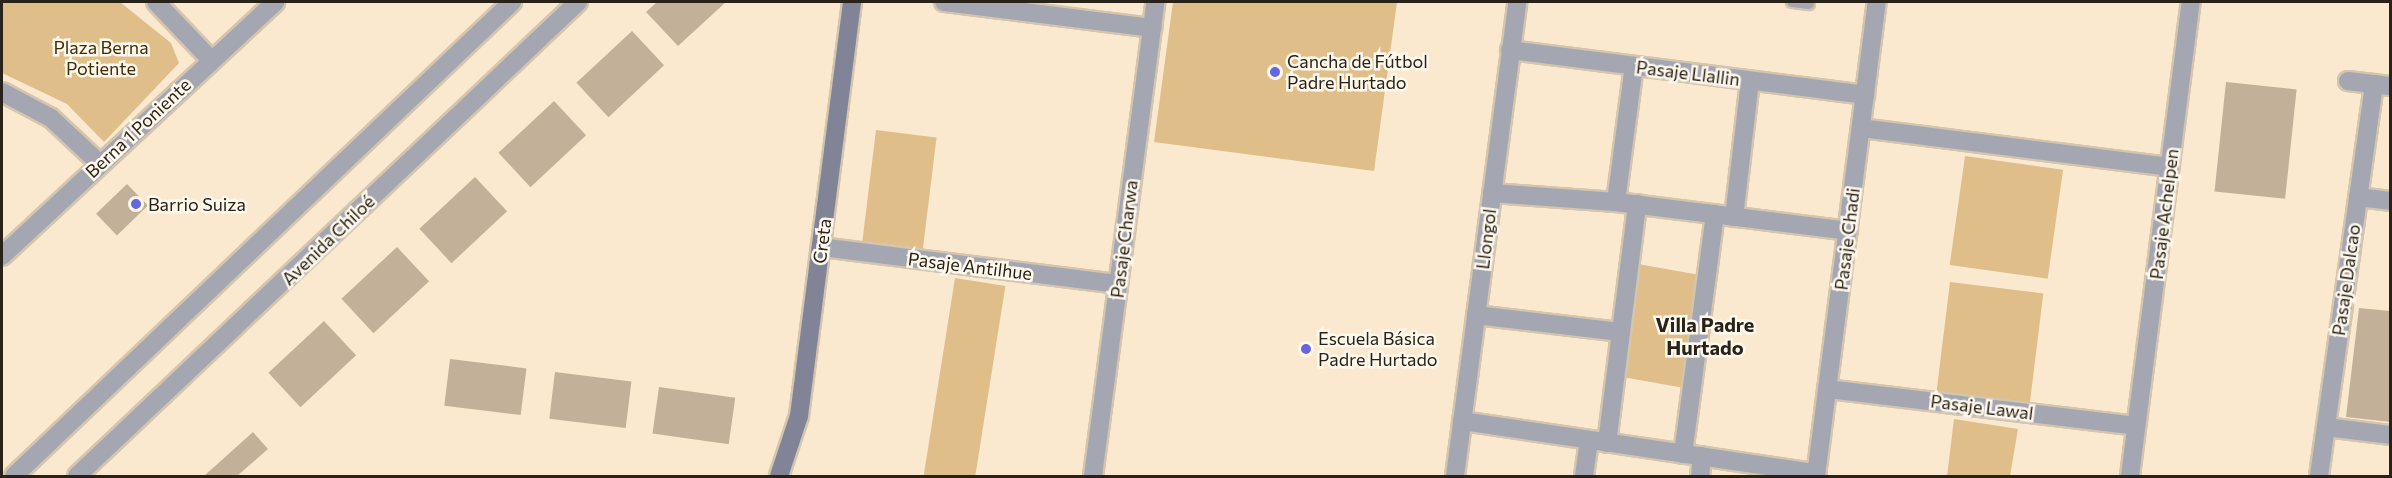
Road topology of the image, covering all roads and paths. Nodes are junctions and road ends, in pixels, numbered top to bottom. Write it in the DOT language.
graph roads {
  1 [pos="156,2"];
  2 [pos="275,2"];
  3 [pos="512,2"];
  4 [pos="578,2"];
  5 [pos="852,2"];
  6 [pos="944,2"];
  7 [pos="1155,2"];
  8 [pos="1517,2"];
  9 [pos="1792,2"];
  10 [pos="1877,2"];
  11 [pos="2191,2"];
  12 [pos="1809,4"];
  13 [pos="1152,28"];
  14 [pos="1510,50"];
  15 [pos="211,60"];
  16 [pos="1634,66"];
  17 [pos="1750,81"];
  18 [pos="2348,81"];
  19 [pos="2382,85"];
  20 [pos="2,92"];
  21 [pos="1865,95"];
  22 [pos="1861,128"];
  23 [pos="99,163"];
  24 [pos="2170,167"];
  25 [pos="1492,193"];
  26 [pos="2358,197"];
  27 [pos="2391,201"];
  28 [pos="1617,202"];
  29 [pos="1637,204"];
  30 [pos="1715,214"];
  31 [pos="1734,217"];
  32 [pos="1848,231"];
  33 [pos="821,247"];
  34 [pos="2,256"];
  35 [pos="1118,284"];
  36 [pos="1476,315"];
  37 [pos="1621,332"];
  38 [pos="1827,389"];
  39 [pos="1462,421"];
  40 [pos="2136,426"];
  41 [pos="2326,427"];
  42 [pos="2391,435"];
  43 [pos="1598,441"];
  44 [pos="1683,454"];
  45 [pos="1702,456"];
  46 [pos="18,475"];
  47 [pos="1816,475"];
  48 [pos="77,477"];
  49 [pos="779,477"];
  50 [pos="1093,477"];
  51 [pos="1455,477"];
  52 [pos="1584,477"];
  53 [pos="1700,477"];
  54 [pos="2130,477"];
  55 [pos="2319,477"];
  1 -- 15 [label="street"];
  2 -- 15 [label="street, Berna 1 Poniente"];
  3 -- 46 [label="street"];
  4 -- 48 [label="street, Avenida Chiloé"];
  5 -- 33 [label="street, Creta"];
  6 -- 13 [label="street"];
  7 -- 13 [label="street, Pasaje Charwa"];
  8 -- 14 [label="street, Llongol"];
  9 -- 12 [label="lane"];
  10 -- 21 [label="street, Pasaje Chadi"];
  11 -- 24 [label="street, Pasaje Achelpen"];
  13 -- 35 [label="street, Pasaje Charwa"];
  14 -- 16 [label="street, Pasaje Llallin"];
  14 -- 25 [label="street, Llongol"];
  15 -- 23 [label="street, Berna 1 Poniente"];
  16 -- 17 [label="street, Pasaje Llallin"];
  16 -- 28 [label="street"];
  17 -- 21 [label="street, Pasaje Llallin"];
  17 -- 31 [label="street"];
  18 -- 19 [label="street"];
  19 -- 26 [label="street, Pasaje Dalcao"];
  20 -- 23 [label="street"];
  21 -- 22 [label="street, Pasaje Chadi"];
  22 -- 24 [label="street"];
  22 -- 32 [label="street, Pasaje Chadi"];
  23 -- 34 [label="street, Berna 1 Poniente"];
  24 -- 40 [label="street, Pasaje Achelpen"];
  25 -- 28 [label="street"];
  25 -- 36 [label="street, Llongol"];
  26 -- 27 [label="street"];
  26 -- 41 [label="street, Pasaje Dalcao"];
  28 -- 29 [label="street"];
  29 -- 30 [label="street"];
  29 -- 37 [label="street"];
  30 -- 31 [label="street"];
  30 -- 44 [label="street"];
  31 -- 32 [label="street"];
  32 -- 38 [label="street, Pasaje Chadi"];
  33 -- 35 [label="street, Pasaje Antilhue"];
  33 -- 49 [label="street, Creta"];
  35 -- 50 [label="street, Pasaje Charwa"];
  36 -- 37 [label="street"];
  36 -- 39 [label="street, Llongol"];
  37 -- 43 [label="street"];
  38 -- 40 [label="street, Pasaje Lawal"];
  38 -- 47 [label="street, Pasaje Chadi"];
  39 -- 43 [label="street"];
  39 -- 51 [label="street, Llongol"];
  40 -- 54 [label="street, Pasaje Achelpen"];
  41 -- 42 [label="street"];
  41 -- 55 [label="street, Pasaje Dalcao"];
  43 -- 44 [label="street"];
  43 -- 52 [label="street"];
  44 -- 45 [label="street"];
  45 -- 47 [label="street"];
  45 -- 53 [label="street"];
}
